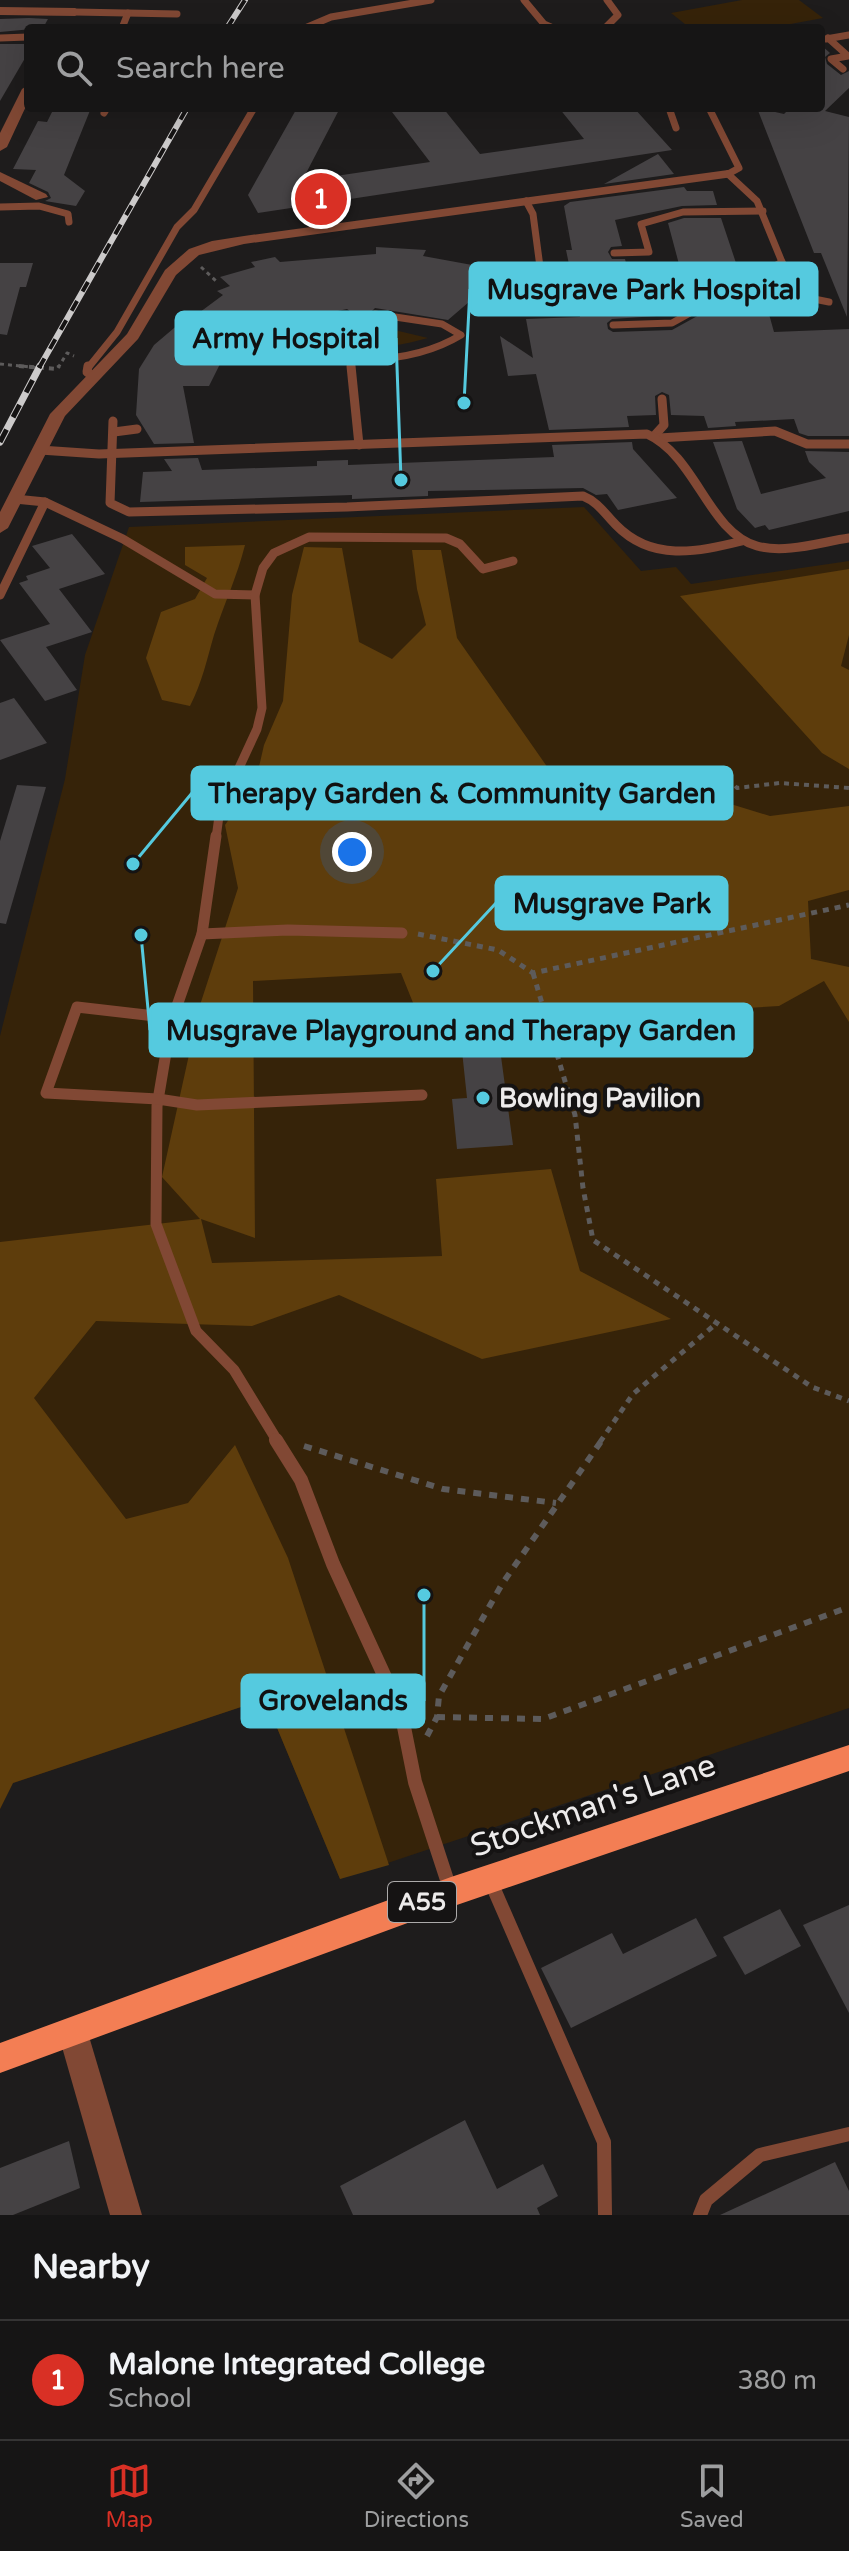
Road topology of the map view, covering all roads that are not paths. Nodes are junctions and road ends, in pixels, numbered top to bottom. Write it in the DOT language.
graph roads {
  1 [pos="84,0"];
  2 [pos="431,0"];
  3 [pos="524,0"];
  4 [pos="607,0"];
  5 [pos="0,11"];
  6 [pos="75,12"];
  7 [pos="128,13"];
  8 [pos="177,14"];
  9 [pos="66,24"];
  10 [pos="124,24"];
  11 [pos="314,24"];
  12 [pos="544,24"];
  13 [pos="610,24"];
  14 [pos="849,35"];
  15 [pos="24,37"];
  16 [pos="0,38"];
  17 [pos="825,39"];
  18 [pos="825,40"];
  19 [pos="843,69"];
  20 [pos="24,97"];
  21 [pos="252,112"];
  22 [pos="670,112"];
  23 [pos="711,112"];
  24 [pos="676,128"];
  25 [pos="0,147"];
  26 [pos="728,174"];
  27 [pos="0,176"];
  28 [pos="41,197"];
  29 [pos="526,201"];
  30 [pos="0,207"];
  31 [pos="763,211"];
  32 [pos="69,222"];
  33 [pos="614,253"];
  34 [pos="782,262"];
  35 [pos="485,298"];
  36 [pos="829,302"];
  37 [pos="375,314"];
  38 [pos="348,315"];
  39 [pos="613,325"];
  40 [pos="350,359"];
  41 [pos="94,377"];
  42 [pos="662,399"];
  43 [pos="113,421"];
  44 [pos="137,429"];
  45 [pos="114,432"];
  46 [pos="656,437"];
  47 [pos="849,444"];
  48 [pos="359,445"];
  49 [pos="40,450"];
  50 [pos="111,454"];
  51 [pos="15,499"];
  52 [pos="45,502"];
  53 [pos="0,528"];
  54 [pos="849,538"];
  55 [pos="742,541"];
  56 [pos="513,561"];
  57 [pos="0,595"];
  58 [pos="255,595"];
  59 [pos="402,933"];
  60 [pos="202,934"];
  61 [pos="172,1018"];
  62 [pos="422,1095"];
  63 [pos="158,1099"];
  64 [pos="849,1758"];
  65 [pos="490,1879"];
  66 [pos="451,1892"];
  67 [pos="73,2033"];
  68 [pos="0,2058"];
  69 [pos="849,2134"];
  70 [pos="126,2215"];
  71 [pos="605,2215"];
  72 [pos="700,2215"];
  1 -- 6 [label="street"];
  2 -- 11 [label="lane"];
  3 -- 12 [label="lane"];
  4 -- 13 [label="lane"];
  5 -- 6 [label="street"];
  6 -- 7 [label="lane"];
  6 -- 9 [label="street"];
  7 -- 8 [label="lane"];
  7 -- 10 [label="lane"];
  14 -- 17 [label="lane"];
  15 -- 16 [label="lane"];
  18 -- 19 [label="lane"];
  20 -- 25 [label="street"];
  21 -- 41 [label="lane"];
  22 -- 24 [label="lane"];
  23 -- 26 [label="lane"];
  26 -- 29 [label="street"];
  26 -- 31 [label="lane"];
  27 -- 28 [label="street"];
  29 -- 35 [label="lane"];
  29 -- 41 [label="street"];
  30 -- 32 [label="lane"];
  31 -- 33 [label="lane"];
  31 -- 34 [label="lane"];
  34 -- 36 [label="lane"];
  34 -- 39 [label="lane"];
  37 -- 40 [label="lane"];
  38 -- 40 [label="lane"];
  40 -- 48 [label="lane"];
  41 -- 49 [label="street"];
  42 -- 46 [label="lane"];
  43 -- 45 [label="lane"];
  44 -- 45 [label="lane"];
  45 -- 50 [label="lane"];
  46 -- 47 [label="lane"];
  46 -- 48 [label="lane"];
  46 -- 55 [label="lane"];
  48 -- 50 [label="lane"];
  49 -- 50 [label="lane"];
  49 -- 51 [label="street"];
  50 -- 55 [label="lane"];
  51 -- 52 [label="lane"];
  51 -- 53 [label="street"];
  52 -- 57 [label="lane"];
  52 -- 58 [label="lane"];
  54 -- 55 [label="lane"];
  56 -- 58 [label="lane"];
  58 -- 60 [label="lane"];
  59 -- 60 [label="lane"];
  60 -- 61 [label="lane"];
  61 -- 63 [label="lane"];
  61 -- 63 [label="lane"];
  62 -- 63 [label="lane"];
  63 -- 66 [label="lane"];
  64 -- 65 [label="highway, Stockman's Lane / A55"];
  65 -- 66 [label="highway, Stockman's Lane / A55"];
  65 -- 71 [label="lane"];
  66 -- 67 [label="highway, Stockman's Lane / A55"];
  67 -- 68 [label="highway, Stockman's Lane / A55"];
  67 -- 70 [label="street"];
  69 -- 72 [label="lane"];
}
